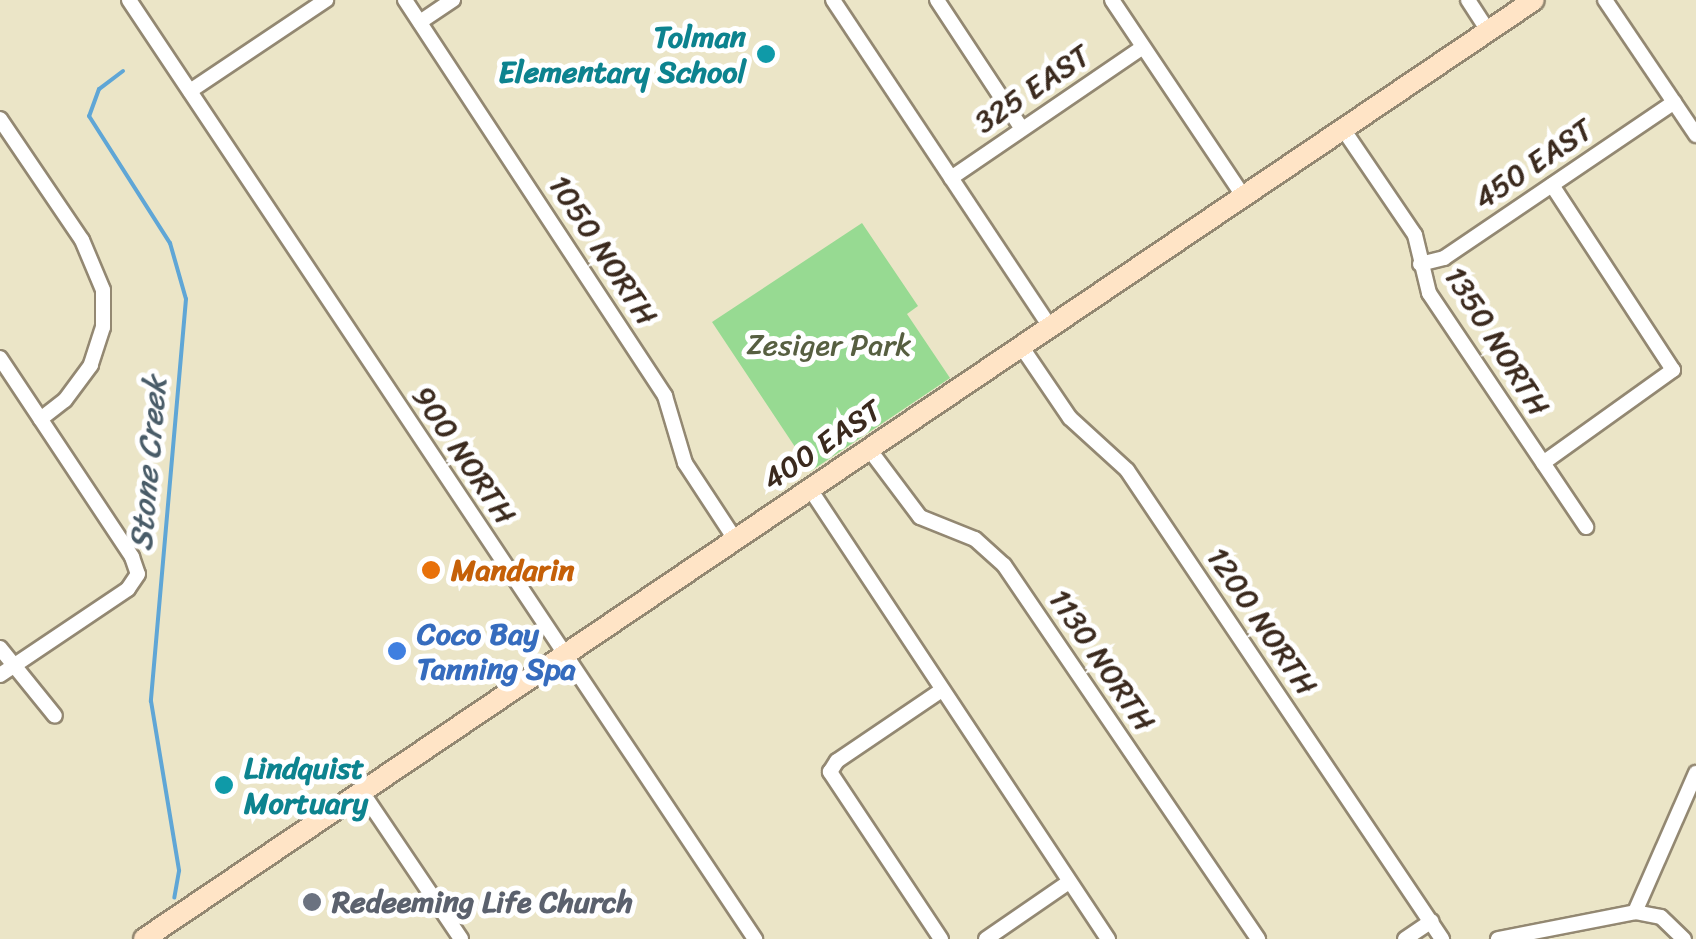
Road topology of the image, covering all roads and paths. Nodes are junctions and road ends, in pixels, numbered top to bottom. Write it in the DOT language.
graph roads {
  1 [pos="129,0"];
  2 [pos="326,0"];
  3 [pos="405,0"];
  4 [pos="453,0"];
  5 [pos="833,0"];
  6 [pos="937,0"];
  7 [pos="1112,0"];
  8 [pos="1468,0"];
  9 [pos="1534,0"];
  10 [pos="1605,0"];
  11 [pos="420,22"];
  12 [pos="1488,31"];
  13 [pos="1144,47"];
  14 [pos="190,91"];
  15 [pos="1674,102"];
  16 [pos="0,119"];
  17 [pos="1022,129"];
  18 [pos="1343,129"];
  19 [pos="1696,135"];
  20 [pos="950,178"];
  21 [pos="1552,185"];
  22 [pos="1243,196"];
  23 [pos="1420,264"];
  24 [pos="1050,327"];
  25 [pos="1021,346"];
  26 [pos="0,358"];
  27 [pos="40,419"];
  28 [pos="869,449"];
  29 [pos="1543,463"];
  30 [pos="810,488"];
  31 [pos="1586,527"];
  32 [pos="735,539"];
  33 [pos="0,648"];
  34 [pos="564,655"];
  35 [pos="6,671"];
  36 [pos="942,690"];
  37 [pos="55,716"];
  38 [pos="1696,773"];
  39 [pos="362,792"];
  40 [pos="1069,882"];
  41 [pos="1634,912"];
  42 [pos="1432,921"];
  43 [pos="144,939"];
  44 [pos="461,939"];
  45 [pos="755,939"];
  46 [pos="941,939"];
  47 [pos="986,939"];
  48 [pos="1108,939"];
  49 [pos="1258,939"];
  50 [pos="1405,939"];
  51 [pos="1442,939"];
  52 [pos="1498,939"];
  53 [pos="1684,939"];
  1 -- 14 [label="street, 900 NORTH"];
  2 -- 14 [label="street"];
  3 -- 11 [label="street, 1050 NORTH"];
  4 -- 11 [label="street"];
  5 -- 20 [label="street"];
  6 -- 17 [label="street"];
  7 -- 13 [label="street"];
  8 -- 12 [label="street"];
  9 -- 12 [label="main road, 400 EAST"];
  10 -- 15 [label="street"];
  11 -- 32 [label="street, 1050 NORTH"];
  12 -- 18 [label="main road, 400 EAST"];
  13 -- 17 [label="street, 325 EAST"];
  13 -- 22 [label="street"];
  14 -- 34 [label="street, 900 NORTH"];
  15 -- 19 [label="street"];
  15 -- 21 [label="street, 450 EAST"];
  16 -- 27 [label="street"];
  17 -- 20 [label="street, 325 EAST"];
  18 -- 22 [label="main road, 400 EAST"];
  18 -- 23 [label="street, 1350 NORTH"];
  20 -- 24 [label="street"];
  21 -- 23 [label="street, 450 EAST"];
  21 -- 29 [label="street"];
  22 -- 24 [label="main road, 400 EAST"];
  23 -- 29 [label="street, 1350 NORTH"];
  24 -- 25 [label="main road, 400 EAST"];
  25 -- 28 [label="main road, 400 EAST"];
  25 -- 42 [label="street, 1200 NORTH"];
  26 -- 27 [label="street"];
  27 -- 35 [label="street"];
  28 -- 30 [label="main road, 400 EAST"];
  28 -- 49 [label="street, 1130 NORTH"];
  29 -- 31 [label="street, 1350 NORTH"];
  30 -- 32 [label="main road, 400 EAST"];
  30 -- 36 [label="street"];
  32 -- 34 [label="main road, 400 EAST"];
  33 -- 35 [label="street"];
  34 -- 39 [label="main road, 400 EAST"];
  34 -- 45 [label="street, 900 NORTH"];
  35 -- 37 [label="street"];
  36 -- 40 [label="street"];
  36 -- 46 [label="street"];
  38 -- 41 [label="street"];
  39 -- 43 [label="main road, 400 EAST"];
  39 -- 44 [label="street"];
  40 -- 47 [label="street"];
  40 -- 48 [label="street"];
  41 -- 52 [label="street"];
  41 -- 53 [label="street"];
  42 -- 50 [label="street"];
  42 -- 51 [label="street, 1200 NORTH"];
}
